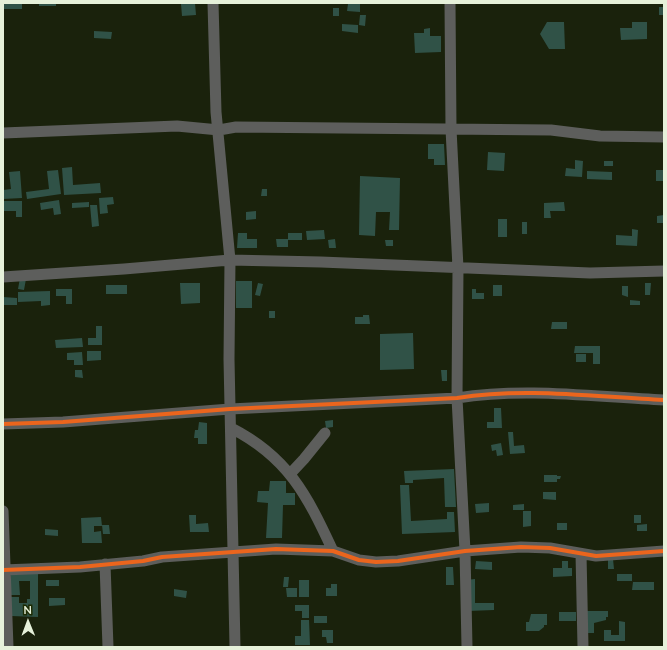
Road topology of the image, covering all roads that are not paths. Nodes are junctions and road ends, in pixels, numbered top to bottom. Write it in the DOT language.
graph roads {
  1 [pos="213,3"];
  2 [pos="450,3"];
  3 [pos="451,129"];
  4 [pos="219,130"];
  5 [pos="3,133"];
  6 [pos="664,137"];
  7 [pos="230,260"];
  8 [pos="458,268"];
  9 [pos="664,271"];
  10 [pos="3,277"];
  11 [pos="457,398"];
  12 [pos="664,400"];
  13 [pos="230,409"];
  14 [pos="3,424"];
  15 [pos="231,428"];
  16 [pos="325,433"];
  17 [pos="290,474"];
  18 [pos="3,511"];
  19 [pos="234,551"];
  20 [pos="333,551"];
  21 [pos="465,551"];
  22 [pos="664,551"];
  23 [pos="581,554"];
  24 [pos="105,564"];
  25 [pos="4,570"];
  26 [pos="8,647"];
  27 [pos="108,647"];
  28 [pos="235,647"];
  29 [pos="467,647"];
  30 [pos="583,647"];
  1 -- 4 [label="street"];
  2 -- 3 [label="street"];
  3 -- 4 [label="street"];
  3 -- 6 [label="street"];
  3 -- 8 [label="street"];
  4 -- 5 [label="street"];
  4 -- 7 [label="street"];
  7 -- 8 [label="street"];
  7 -- 10 [label="street"];
  7 -- 13 [label="street"];
  8 -- 9 [label="street"];
  8 -- 11 [label="street"];
  11 -- 12 [label="street"];
  11 -- 13 [label="street"];
  11 -- 21 [label="street"];
  13 -- 14 [label="street"];
  13 -- 15 [label="street"];
  15 -- 17 [label="street"];
  15 -- 19 [label="street"];
  16 -- 17 [label="street"];
  17 -- 20 [label="street"];
  18 -- 25 [label="street"];
  19 -- 20 [label="street"];
  19 -- 24 [label="street"];
  19 -- 28 [label="street"];
  20 -- 21 [label="street"];
  21 -- 23 [label="street"];
  21 -- 29 [label="street"];
  22 -- 23 [label="street"];
  23 -- 30 [label="street"];
  24 -- 25 [label="street"];
  24 -- 27 [label="street"];
  25 -- 26 [label="street"];
}
